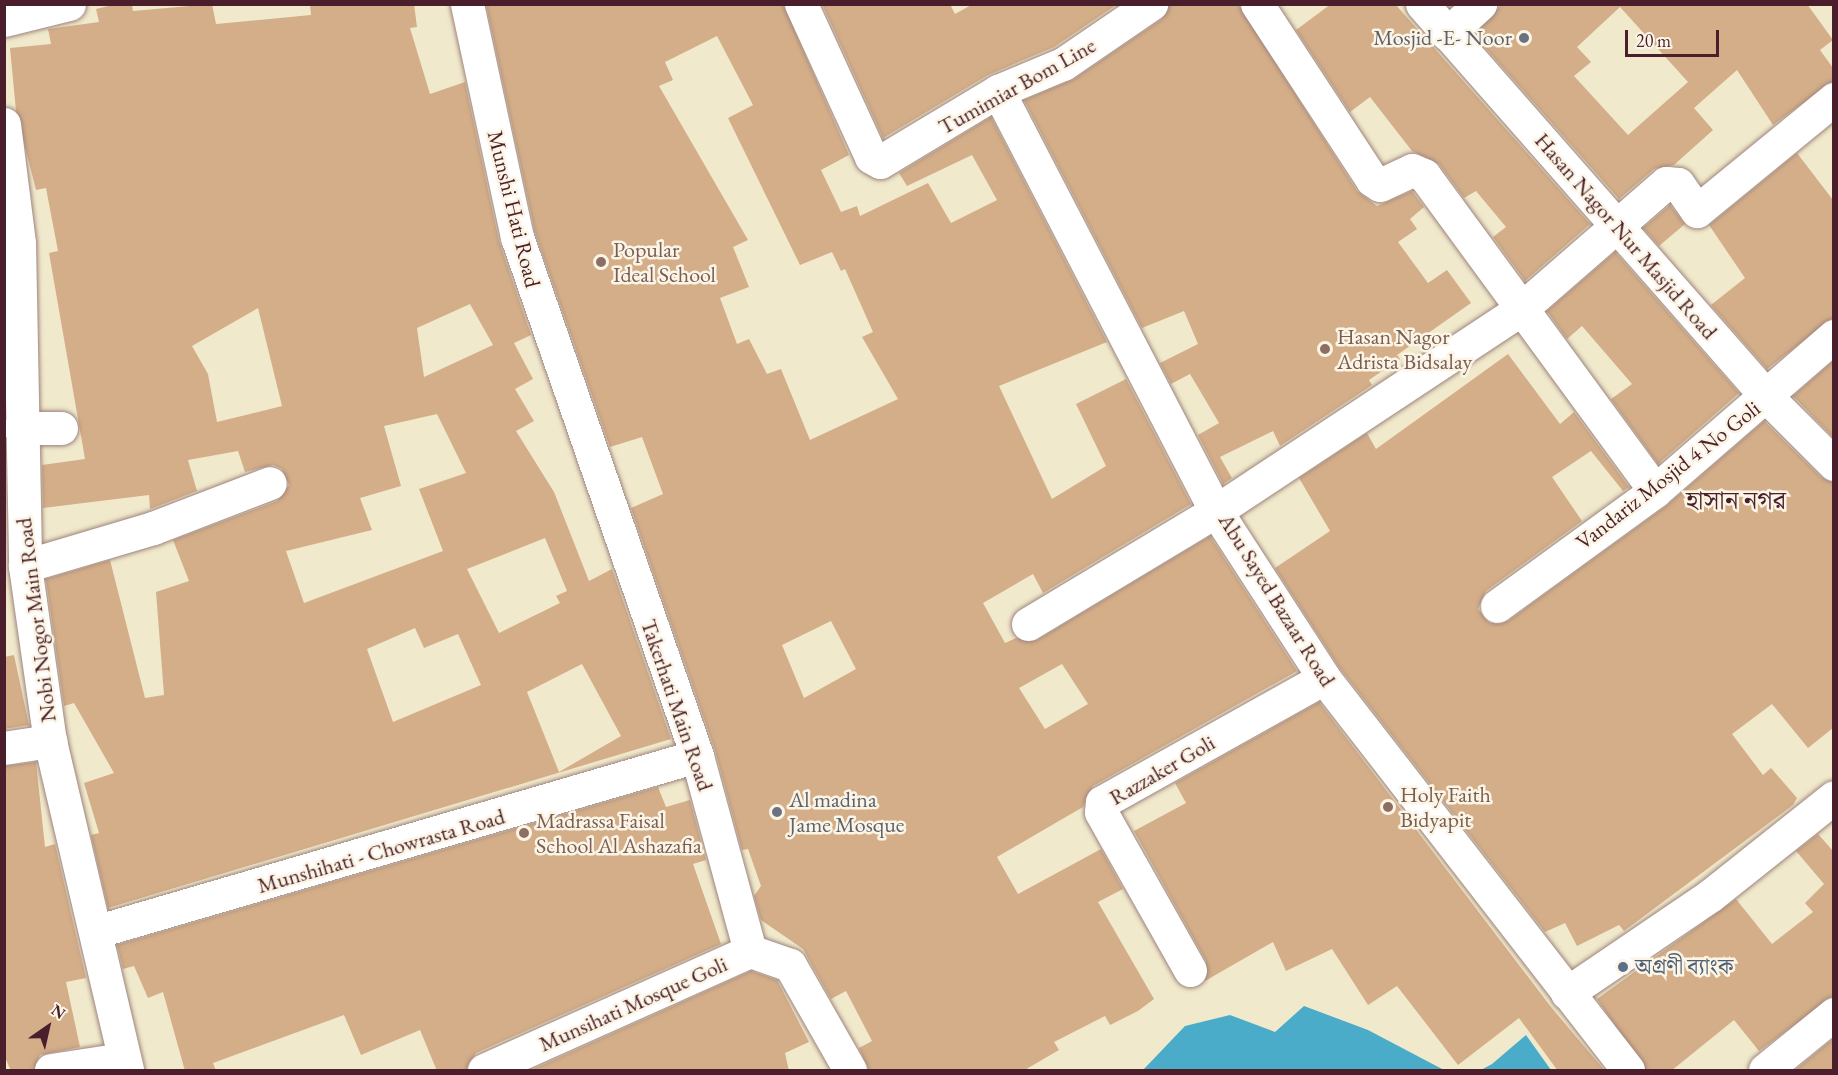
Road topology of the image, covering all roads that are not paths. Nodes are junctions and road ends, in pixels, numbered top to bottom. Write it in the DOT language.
graph roads {
  1 [pos="69,4"];
  2 [pos="467,4"];
  3 [pos="801,4"];
  4 [pos="1150,4"];
  5 [pos="1257,4"];
  6 [pos="1422,4"];
  7 [pos="1480,4"];
  8 [pos="4,20"];
  9 [pos="1447,34"];
  10 [pos="998,91"];
  11 [pos="1833,99"];
  12 [pos="4,124"];
  13 [pos="1619,228"];
  14 [pos="1521,309"];
  15 [pos="1833,336"];
  16 [pos="1767,397"];
  17 [pos="573,410"];
  18 [pos="20,428"];
  19 [pos="61,428"];
  20 [pos="1833,464"];
  21 [pos="270,483"];
  22 [pos="1655,491"];
  23 [pos="1216,511"];
  24 [pos="25,566"];
  25 [pos="1497,606"];
  26 [pos="1028,624"];
  27 [pos="1324,678"];
  28 [pos="50,741"];
  29 [pos="4,748"];
  30 [pos="698,756"];
  31 [pos="1833,797"];
  32 [pos="98,931"];
  33 [pos="750,951"];
  34 [pos="1190,970"];
  35 [pos="1567,993"];
  36 [pos="1833,1014"];
  37 [pos="126,1065"];
  38 [pos="51,1071"];
  39 [pos="484,1071"];
  40 [pos="850,1071"];
  41 [pos="1628,1071"];
  42 [pos="1765,1071"];
  1 -- 8 [label="street"];
  2 -- 17 [label="street, Munshi Hati Road"];
  3 -- 10 [label="street, Tumimiar Bom Line"];
  4 -- 10 [label="street, Tumimiar Bom Line"];
  5 -- 14 [label="street"];
  6 -- 9 [label="street, Hasan Nagor Nur Masjid Road"];
  7 -- 9 [label="street"];
  9 -- 13 [label="street, Hasan Nagor Nur Masjid Road"];
  10 -- 23 [label="street"];
  11 -- 13 [label="street, Abu Sayed Bazaar Road"];
  12 -- 18 [label="street, Nobi Nogor Main Road"];
  13 -- 14 [label="street, Abu Sayed Bazaar Road"];
  13 -- 16 [label="street, Hasan Nagor Nur Masjid Road"];
  14 -- 22 [label="street"];
  14 -- 23 [label="street, Abu Sayed Bazaar Road"];
  15 -- 16 [label="street, Vandariz Mosjid 4 No Goli"];
  16 -- 20 [label="street, Hasan Nagor Nur Masjid Road"];
  16 -- 22 [label="street, Vandariz Mosjid 4 No Goli"];
  17 -- 30 [label="street, Takerhati Main Road"];
  18 -- 19 [label="street"];
  18 -- 24 [label="street, Nobi Nogor Main Road"];
  21 -- 24 [label="street"];
  22 -- 25 [label="street, Vandariz Mosjid 4 No Goli"];
  23 -- 26 [label="street"];
  23 -- 27 [label="street, Abu Sayed Bazaar Road"];
  24 -- 28 [label="street, Nobi Nogor Main Road"];
  27 -- 34 [label="street, Razzaker Goli"];
  27 -- 35 [label="street, Abu Sayed Bazaar Road"];
  28 -- 29 [label="street"];
  28 -- 32 [label="street, Nobi Nogor Main Road"];
  30 -- 32 [label="street, Munshihati - Chowrasta Road"];
  30 -- 33 [label="street, Takerhati Main Road"];
  31 -- 35 [label="street"];
  32 -- 37 [label="street, Nobi Nogor Main Road"];
  33 -- 39 [label="street, Munsihati Mosque Goli"];
  33 -- 40 [label="street"];
  35 -- 41 [label="street, Abu Sayed Bazaar Road"];
  36 -- 42 [label="street"];
  37 -- 38 [label="street"];
}
